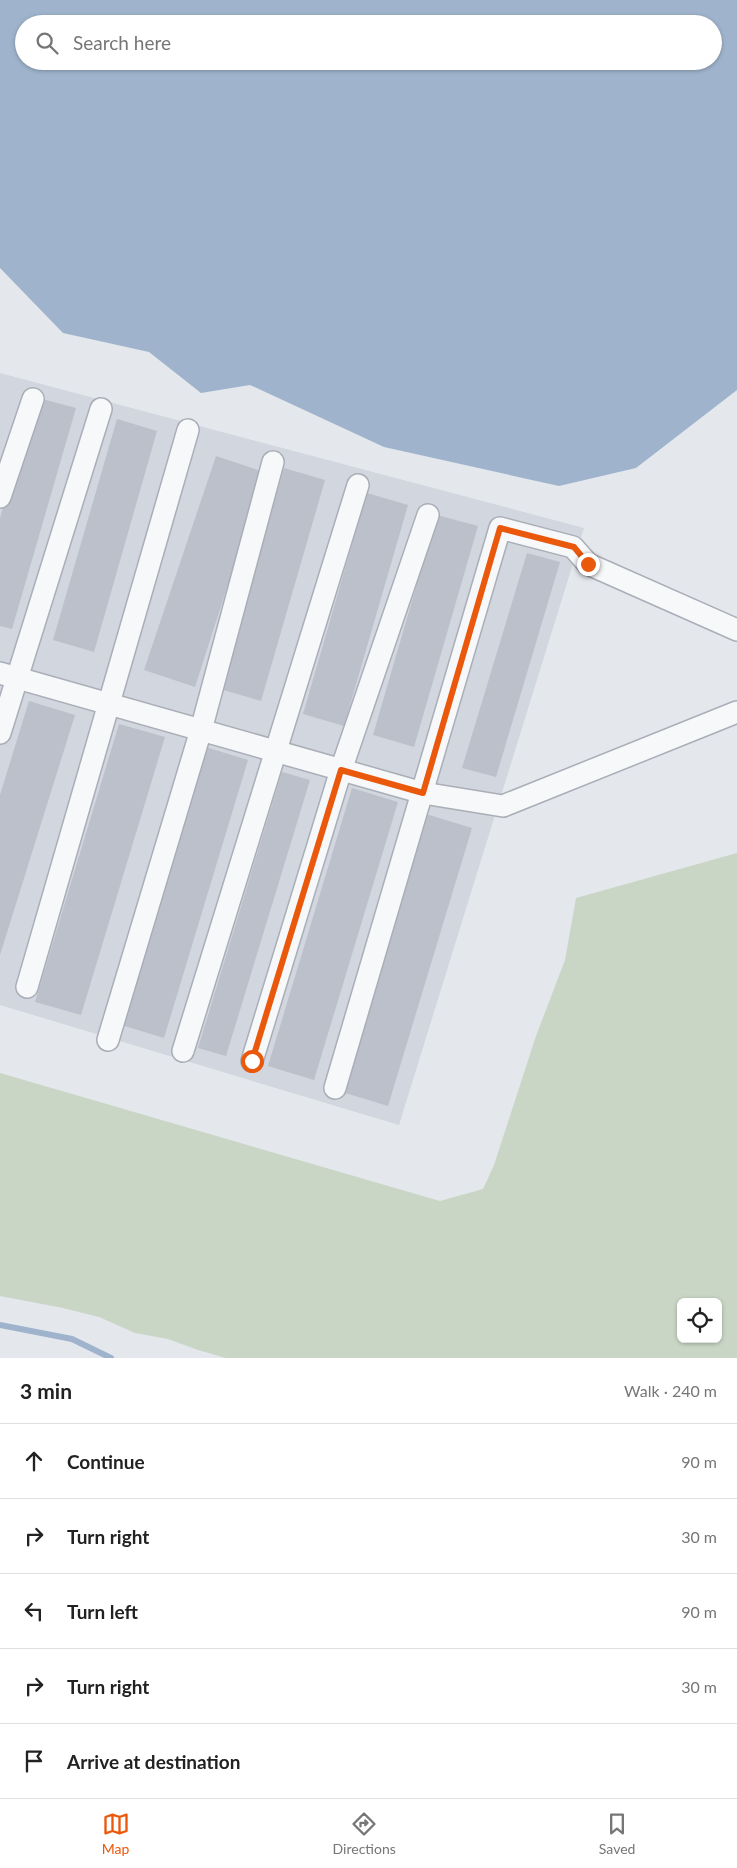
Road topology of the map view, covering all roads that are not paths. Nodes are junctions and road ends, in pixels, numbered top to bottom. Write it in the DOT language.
graph roads {
  1 [pos="33,399"];
  2 [pos="100,409"];
  3 [pos="188,430"];
  4 [pos="274,462"];
  5 [pos="358,485"];
  6 [pos="0,497"];
  7 [pos="428,515"];
  8 [pos="737,630"];
  9 [pos="9,675"];
  10 [pos="109,703"];
  11 [pos="737,712"];
  12 [pos="201,730"];
  13 [pos="0,733"];
  14 [pos="275,751"];
  15 [pos="341,770"];
  16 [pos="423,793"];
  17 [pos="27,987"];
  18 [pos="108,1040"];
  19 [pos="183,1051"];
  20 [pos="252,1061"];
  21 [pos="335,1088"];
  1 -- 6 [label="lane"];
  2 -- 9 [label="lane"];
  3 -- 10 [label="lane"];
  4 -- 12 [label="lane"];
  5 -- 14 [label="lane"];
  7 -- 15 [label="lane"];
  8 -- 16 [label="lane"];
  9 -- 10 [label="lane"];
  9 -- 13 [label="lane"];
  10 -- 12 [label="lane"];
  10 -- 17 [label="lane"];
  11 -- 16 [label="lane"];
  12 -- 14 [label="lane"];
  12 -- 18 [label="lane"];
  14 -- 15 [label="lane"];
  14 -- 19 [label="lane"];
  15 -- 16 [label="lane"];
  15 -- 20 [label="lane"];
  16 -- 21 [label="lane"];
}
